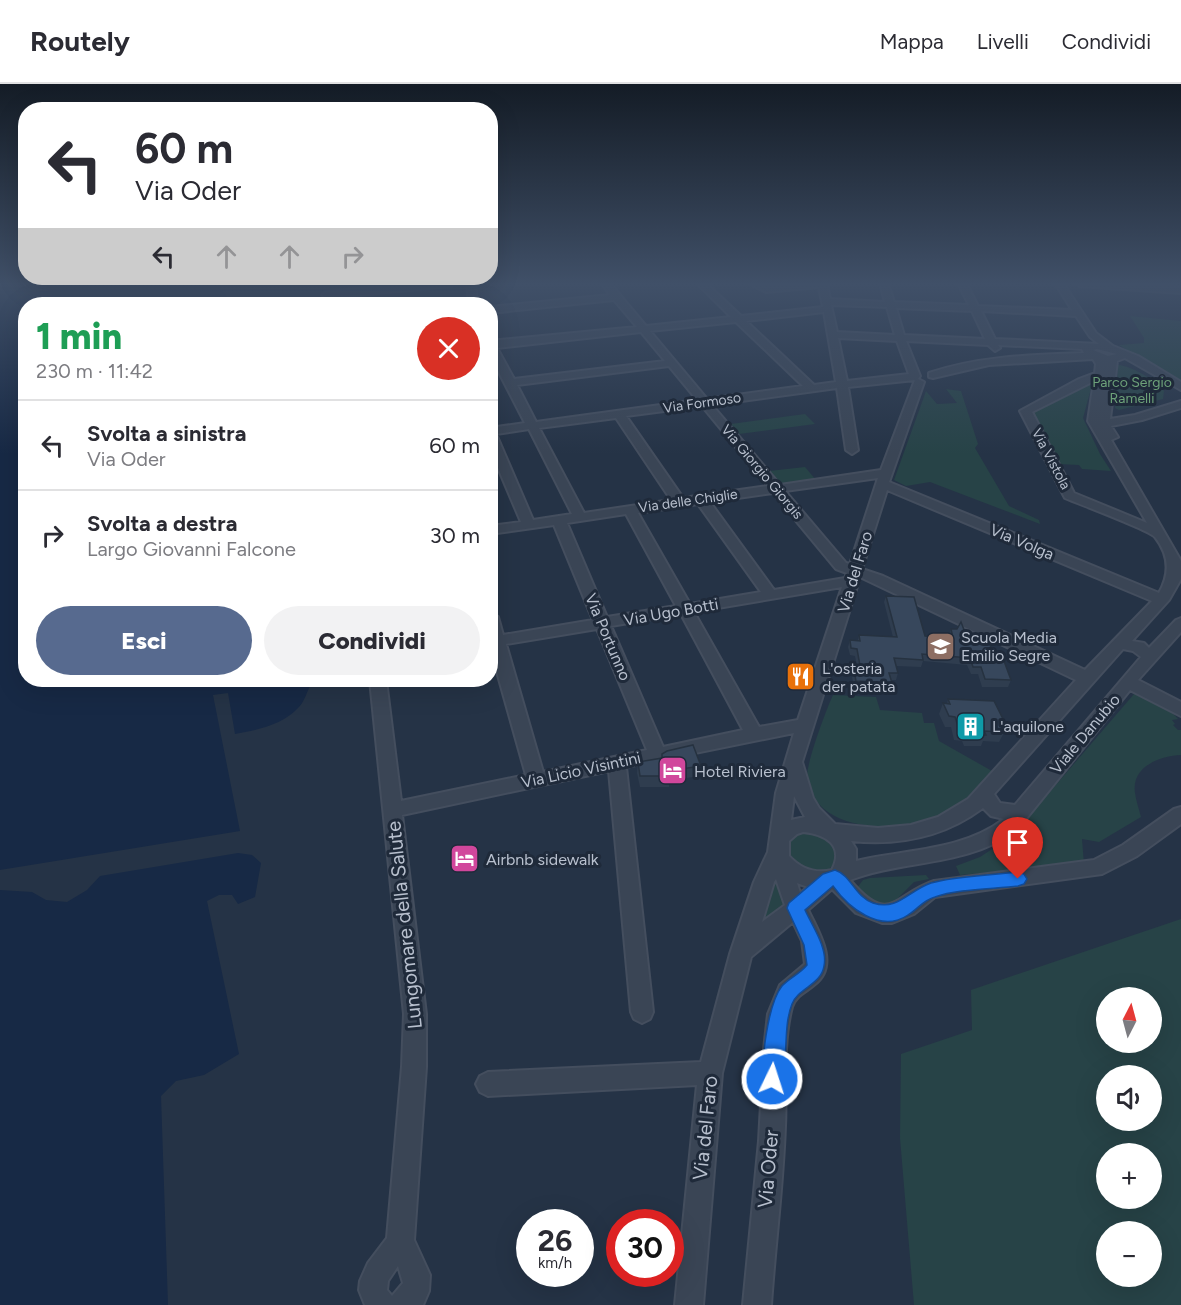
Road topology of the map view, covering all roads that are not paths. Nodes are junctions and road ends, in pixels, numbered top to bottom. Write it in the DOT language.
graph roads {
  1 [pos="539,340"];
  2 [pos="653,340"];
  3 [pos="761,340"];
  4 [pos="832,340"];
  5 [pos="901,340"];
  6 [pos="991,340"];
  7 [pos="1090,340"];
  8 [pos="498,344"];
  9 [pos="1093,348"];
  10 [pos="1117,358"];
  11 [pos="498,359"];
  12 [pos="1001,362"];
  13 [pos="672,363"];
  14 [pos="1099,375"];
  15 [pos="916,378"];
  16 [pos="510,383"];
  17 [pos="844,384"];
  18 [pos="1181,387"];
  19 [pos="811,388"];
  20 [pos="1181,392"];
  21 [pos="1181,399"];
  22 [pos="704,402"];
  23 [pos="1181,404"];
  24 [pos="619,414"];
  25 [pos="1100,418"];
  26 [pos="532,426"];
  27 [pos="498,432"];
  28 [pos="852,450"];
  29 [pos="498,452"];
  30 [pos="884,478"];
  31 [pos="776,489"];
  32 [pos="701,499"];
  33 [pos="679,502"];
  34 [pos="630,509"];
  35 [pos="580,517"];
  36 [pos="560,520"];
  37 [pos="529,525"];
  38 [pos="498,529"];
  39 [pos="1158,531"];
  40 [pos="1181,550"];
  41 [pos="853,577"];
  42 [pos="1170,594"];
  43 [pos="771,595"];
  44 [pos="687,609"];
  45 [pos="1181,623"];
  46 [pos="602,624"];
  47 [pos="1134,631"];
  48 [pos="498,640"];
  49 [pos="1164,642"];
  50 [pos="1121,644"];
  51 [pos="498,654"];
  52 [pos="1150,657"];
  53 [pos="1087,678"];
  54 [pos="1127,682"];
  55 [pos="379,687"];
  56 [pos="1181,710"];
  57 [pos="807,725"];
  58 [pos="754,734"];
  59 [pos="657,754"];
  60 [pos="617,762"];
  61 [pos="794,763"];
  62 [pos="536,779"];
  63 [pos="985,794"];
  64 [pos="392,810"];
  65 [pos="1020,812"];
  66 [pos="1181,814"];
  67 [pos="830,831"];
  68 [pos="781,852"];
  69 [pos="835,877"];
  70 [pos="795,908"];
  71 [pos="741,954"];
  72 [pos="642,1011"];
  73 [pos="710,1073"];
  74 [pos="488,1084"];
  75 [pos="400,1243"];
  76 [pos="382,1305"];
  77 [pos="404,1305"];
  78 [pos="689,1305"];
  79 [pos="757,1305"];
  1 -- 8 [label="street"];
  2 -- 13 [label="street, Via Giorgio Giorgis"];
  3 -- 19 [label="street"];
  4 -- 17 [label="street"];
  5 -- 15 [label="street"];
  6 -- 9 [label="street"];
  6 -- 12 [label="street"];
  7 -- 9 [label="street"];
  9 -- 10 [label="street"];
  9 -- 10 [label="street"];
  9 -- 12 [label="street"];
  9 -- 14 [label="street"];
  10 -- 18 [label="street"];
  10 -- 20 [label="street"];
  10 -- 25 [label="street"];
  11 -- 16 [label="street"];
  12 -- 15 [label="street, Via Formoso"];
  13 -- 16 [label="street"];
  13 -- 22 [label="street, Via Giorgio Giorgis"];
  14 -- 25 [label="street"];
  14 -- 39 [label="street, Via Vistola"];
  15 -- 17 [label="street, Via Formoso"];
  15 -- 30 [label="street, Via del Faro"];
  16 -- 26 [label="street"];
  17 -- 19 [label="street, Via Formoso"];
  17 -- 28 [label="street"];
  19 -- 22 [label="street, Via Formoso"];
  21 -- 25 [label="street"];
  22 -- 24 [label="street, Via Formoso"];
  22 -- 31 [label="street, Via Giorgio Giorgis"];
  23 -- 25 [label="street"];
  24 -- 26 [label="street, Via Formoso"];
  24 -- 33 [label="street"];
  25 -- 39 [label="street"];
  25 -- 40 [label="street"];
  26 -- 27 [label="street, Via Formoso"];
  26 -- 35 [label="street"];
  29 -- 37 [label="street"];
  30 -- 31 [label="street, Via delle Chiglie"];
  30 -- 41 [label="street, Via del Faro"];
  30 -- 42 [label="street, Via Volga"];
  31 -- 32 [label="street, Via delle Chiglie"];
  31 -- 41 [label="street, Via Giorgio Giorgis"];
  32 -- 33 [label="street, Via delle Chiglie"];
  32 -- 43 [label="street"];
  33 -- 34 [label="street, Via delle Chiglie"];
  34 -- 35 [label="street, Via delle Chiglie"];
  34 -- 44 [label="street"];
  35 -- 36 [label="street, Via delle Chiglie"];
  36 -- 37 [label="street, Via delle Chiglie"];
  36 -- 46 [label="street, Via Portunno"];
  37 -- 38 [label="street, Via delle Chiglie"];
  39 -- 42 [label="street"];
  41 -- 43 [label="street, Via Ugo Botti"];
  41 -- 53 [label="street"];
  41 -- 57 [label="street, Via del Faro"];
  42 -- 47 [label="street, Viale Danubio"];
  43 -- 44 [label="street, Via Ugo Botti"];
  44 -- 46 [label="street, Via Ugo Botti"];
  44 -- 58 [label="street"];
  45 -- 49 [label="street, Viale Danubio"];
  46 -- 48 [label="street, Via Ugo Botti"];
  46 -- 59 [label="street, Via Portunno"];
  47 -- 49 [label="street"];
  47 -- 50 [label="street, Viale Danubio"];
  49 -- 52 [label="street, Viale Danubio"];
  50 -- 52 [label="street"];
  50 -- 53 [label="street, Viale Danubio"];
  51 -- 62 [label="street"];
  52 -- 54 [label="street, Viale Danubio"];
  53 -- 63 [label="street, Viale Danubio"];
  54 -- 56 [label="street"];
  54 -- 65 [label="street, Viale Danubio"];
  55 -- 64 [label="street, Lungomare della Salute"];
  57 -- 58 [label="street, Via Licio Visintini"];
  57 -- 61 [label="street, Via del Faro"];
  58 -- 59 [label="street, Via Licio Visintini"];
  59 -- 60 [label="street, Via Licio Visintini"];
  60 -- 62 [label="street, Via Licio Visintini"];
  60 -- 72 [label="street"];
  61 -- 67 [label="street"];
  61 -- 68 [label="street, Via del Faro"];
  62 -- 64 [label="street, Via Licio Visintini"];
  63 -- 65 [label="street"];
  63 -- 67 [label="street, Viale Danubio"];
  64 -- 75 [label="street, Lungomare della Salute"];
  65 -- 69 [label="street, Viale Danubio"];
  66 -- 69 [label="street"];
  67 -- 68 [label="street"];
  67 -- 69 [label="street"];
  68 -- 69 [label="street"];
  68 -- 70 [label="street"];
  68 -- 71 [label="street, Via del Faro"];
  69 -- 70 [label="street"];
  70 -- 71 [label="street"];
  70 -- 79 [label="street, Via Oder"];
  71 -- 73 [label="street, Via del Faro"];
  73 -- 74 [label="street"];
  73 -- 78 [label="street, Via del Faro"];
  75 -- 76 [label="street"];
  75 -- 77 [label="street"];
}
